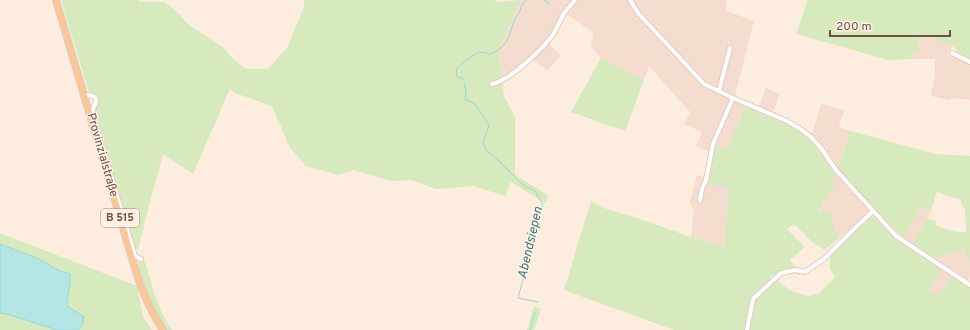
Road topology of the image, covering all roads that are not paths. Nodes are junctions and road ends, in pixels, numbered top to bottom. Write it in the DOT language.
graph roads {
  1 [pos="56,0"];
  2 [pos="575,0"];
  3 [pos="630,0"];
  4 [pos="730,48"];
  5 [pos="952,53"];
  6 [pos="970,62"];
  7 [pos="492,84"];
  8 [pos="719,91"];
  9 [pos="86,95"];
  10 [pos="733,98"];
  11 [pos="700,201"];
  12 [pos="873,211"];
  13 [pos="141,259"];
  14 [pos="970,285"];
  15 [pos="163,330"];
  16 [pos="747,330"];
  1 -- 9 [label="main road, Provinzialstraße / B 515"];
  2 -- 7 [label="street"];
  3 -- 8 [label="street"];
  4 -- 8 [label="street"];
  5 -- 6 [label="street"];
  8 -- 10 [label="street"];
  9 -- 13 [label="street, Provinzialstraße"];
  9 -- 15 [label="main road, Provinzialstraße / B 515"];
  10 -- 11 [label="street"];
  10 -- 12 [label="street"];
  12 -- 14 [label="street"];
  12 -- 16 [label="street"];
}
